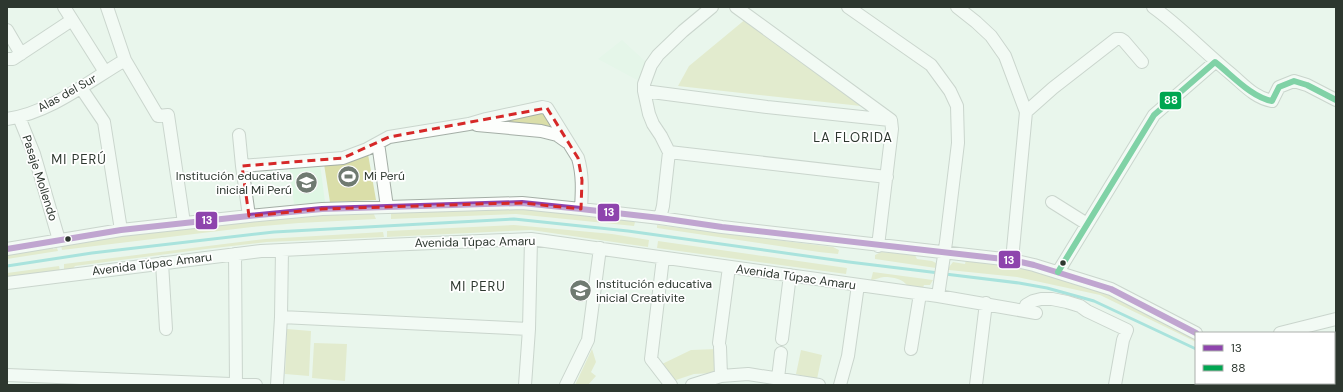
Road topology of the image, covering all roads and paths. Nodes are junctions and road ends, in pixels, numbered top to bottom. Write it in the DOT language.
graph roads {
  1 [pos="64,7"];
  2 [pos="107,7"];
  3 [pos="712,7"];
  4 [pos="736,7"];
  5 [pos="848,7"];
  6 [pos="957,7"];
  7 [pos="1153,7"];
  8 [pos="72,20"];
  9 [pos="7,30"];
  10 [pos="21,54"];
  11 [pos="7,60"];
  12 [pos="125,60"];
  13 [pos="1142,62"];
  14 [pos="1215,62"];
  15 [pos="105,72"];
  16 [pos="81,88"];
  17 [pos="644,91"];
  18 [pos="1336,100"];
  19 [pos="1026,112"];
  20 [pos="19,117"];
  21 [pos="7,119"];
  22 [pos="891,120"];
  23 [pos="469,124"];
  24 [pos="239,135"];
  25 [pos="378,143"];
  26 [pos="568,143"];
  27 [pos="669,152"];
  28 [pos="242,166"];
  29 [pos="887,177"];
  30 [pos="1052,202"];
  31 [pos="387,207"];
  32 [pos="581,209"];
  33 [pos="249,216"];
  34 [pos="660,218"];
  35 [pos="184,223"];
  36 [pos="1087,224"];
  37 [pos="121,230"];
  38 [pos="531,239"];
  39 [pos="59,240"];
  40 [pos="878,246"];
  41 [pos="7,248"];
  42 [pos="600,248"];
  43 [pos="282,250"];
  44 [pos="235,254"];
  45 [pos="944,256"];
  46 [pos="663,258"];
  47 [pos="1012,260"];
  48 [pos="162,263"];
  49 [pos="729,267"];
  50 [pos="1058,272"];
  51 [pos="790,275"];
  52 [pos="7,283"];
  53 [pos="858,285"];
  54 [pos="938,292"];
  55 [pos="920,294"];
  56 [pos="986,304"];
  57 [pos="281,318"];
  58 [pos="1336,319"];
  59 [pos="166,329"];
  60 [pos="528,329"];
  61 [pos="1195,332"];
  62 [pos="1284,332"];
  63 [pos="782,339"];
  64 [pos="911,349"];
  65 [pos="781,353"];
  66 [pos="7,375"];
  67 [pos="721,376"];
  68 [pos="778,378"];
  69 [pos="236,384"];
  70 [pos="256,385"];
  71 [pos="278,385"];
  72 [pos="525,385"];
  73 [pos="566,385"];
  74 [pos="671,385"];
  75 [pos="692,385"];
  76 [pos="819,385"];
  77 [pos="840,385"];
  78 [pos="976,385"];
  79 [pos="1115,385"];
  1 -- 8 [label="street"];
  2 -- 12 [label="street"];
  3 -- 17 [label="street"];
  4 -- 22 [label="street"];
  5 -- 45 [label="street"];
  6 -- 19 [label="street"];
  7 -- 14 [label="street"];
  8 -- 10 [label="street"];
  8 -- 15 [label="street"];
  9 -- 10 [label="street"];
  10 -- 11 [label="street"];
  12 -- 15 [label="street, Alas del Sur"];
  12 -- 35 [label="street"];
  13 -- 19 [label="street"];
  14 -- 18 [label="street"];
  14 -- 36 [label="street"];
  15 -- 16 [label="street, Alas del Sur"];
  16 -- 20 [label="street, Alas del Sur"];
  16 -- 37 [label="street"];
  17 -- 22 [label="street"];
  17 -- 27 [label="street"];
  19 -- 47 [label="street"];
  20 -- 21 [label="street, Alas del Sur"];
  20 -- 39 [label="street, Pasaje Mollendo"];
  22 -- 29 [label="street"];
  23 -- 25 [label="street"];
  23 -- 26 [label="street"];
  23 -- 26 [label="street"];
  24 -- 28 [label="street"];
  25 -- 28 [label="street"];
  25 -- 31 [label="street"];
  26 -- 32 [label="street"];
  27 -- 29 [label="street"];
  27 -- 34 [label="street"];
  28 -- 33 [label="street"];
  29 -- 40 [label="street"];
  30 -- 36 [label="street"];
  31 -- 32 [label="street"];
  31 -- 33 [label="street"];
  32 -- 34 [label="street"];
  33 -- 35 [label="street"];
  34 -- 40 [label="street"];
  35 -- 37 [label="street"];
  36 -- 50 [label="street"];
  37 -- 39 [label="street"];
  38 -- 42 [label="street, Avenida Túpac Amaru"];
  38 -- 43 [label="street, Avenida Túpac Amaru"];
  38 -- 60 [label="street"];
  39 -- 41 [label="street"];
  40 -- 45 [label="street"];
  42 -- 46 [label="street, Avenida Túpac Amaru"];
  42 -- 73 [label="street"];
  43 -- 44 [label="street, Avenida Túpac Amaru"];
  43 -- 57 [label="street"];
  44 -- 48 [label="street, Avenida Túpac Amaru"];
  44 -- 69 [label="street"];
  45 -- 47 [label="street"];
  45 -- 54 [label="street"];
  46 -- 49 [label="street, Avenida Túpac Amaru"];
  46 -- 74 [label="street"];
  47 -- 50 [label="street"];
  48 -- 52 [label="street, Avenida Túpac Amaru"];
  48 -- 59 [label="street"];
  49 -- 51 [label="street, Avenida Túpac Amaru"];
  49 -- 67 [label="street"];
  50 -- 61 [label="street"];
  51 -- 53 [label="street, Avenida Túpac Amaru"];
  51 -- 63 [label="street"];
  53 -- 55 [label="street, Avenida Túpac Amaru"];
  53 -- 77 [label="street"];
  54 -- 55 [label="street, Avenida Túpac Amaru"];
  54 -- 56 [label="street, Avenida Túpac Amaru"];
  55 -- 64 [label="street"];
  56 -- 78 [label="street"];
  56 -- 79 [label="street, Avenida Túpac Amaru"];
  57 -- 60 [label="street"];
  57 -- 71 [label="street"];
  58 -- 62 [label="street"];
  60 -- 72 [label="street"];
  65 -- 68 [label="street"];
  66 -- 69 [label="street"];
  67 -- 68 [label="street"];
  67 -- 75 [label="street"];
  68 -- 76 [label="street"];
  69 -- 70 [label="street"];
}
